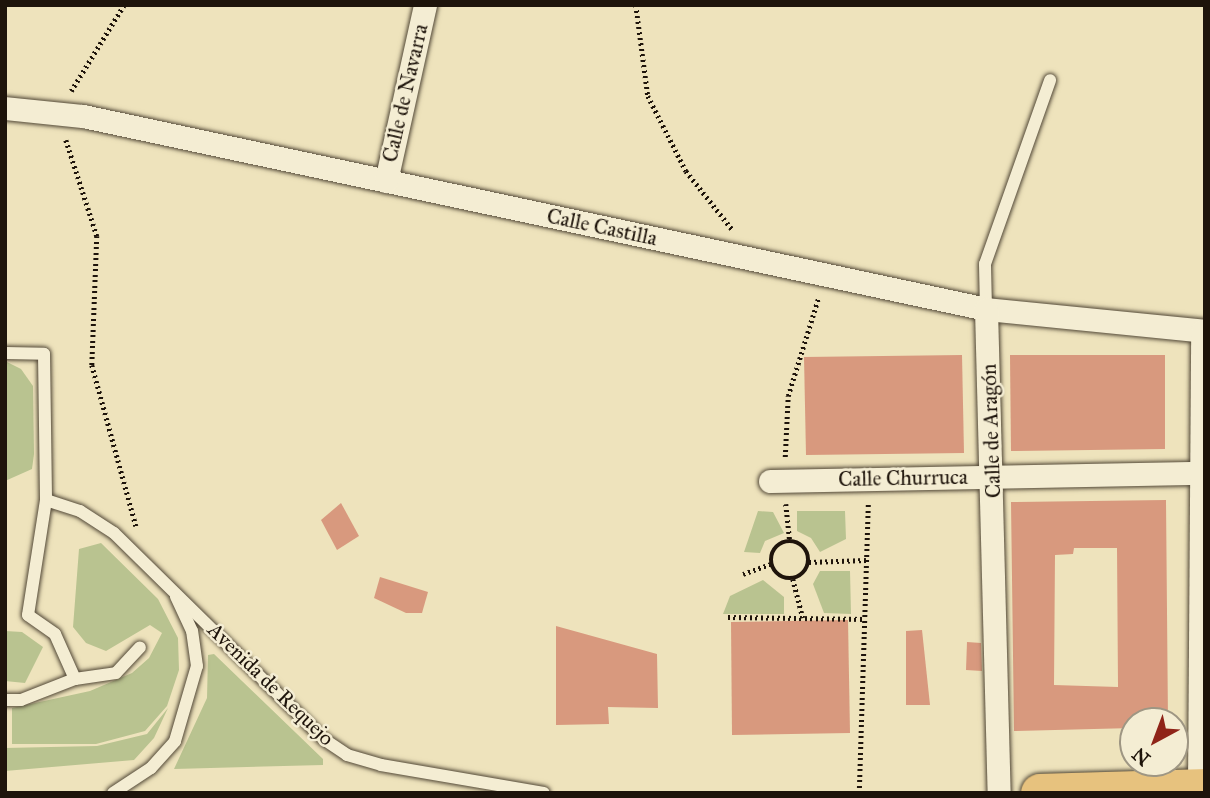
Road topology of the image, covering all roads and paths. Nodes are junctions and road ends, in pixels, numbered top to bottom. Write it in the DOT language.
graph roads {
  1 [pos="124,5"];
  2 [pos="425,5"];
  3 [pos="636,5"];
  4 [pos="1050,80"];
  5 [pos="5,108"];
  6 [pos="57,113"];
  7 [pos="386,181"];
  8 [pos="756,260"];
  9 [pos="825,275"];
  10 [pos="985,309"];
  11 [pos="1203,331"];
  12 [pos="5,354"];
  13 [pos="1201,473"];
  14 [pos="994,476"];
  15 [pos="869,479"];
  16 [pos="777,481"];
  17 [pos="46,500"];
  18 [pos="790,542"];
  19 [pos="134,551"];
  20 [pos="866,560"];
  21 [pos="809,562"];
  22 [pos="771,564"];
  23 [pos="743,574"];
  24 [pos="793,579"];
  25 [pos="173,589"];
  26 [pos="727,617"];
  27 [pos="803,618"];
  28 [pos="865,619"];
  29 [pos="140,647"];
  30 [pos="75,679"];
  31 [pos="5,700"];
  32 [pos="1202,788"];
  33 [pos="113,793"];
  34 [pos="544,793"];
  35 [pos="859,793"];
  36 [pos="999,793"];
  37 [pos="1040,793"];
  1 -- 6 [label="path"];
  2 -- 7 [label="street, Calle de Navarra"];
  3 -- 8 [label="path"];
  4 -- 10 [label="lane, Calle de Aragón"];
  5 -- 6 [label="street, Calle Castilla"];
  6 -- 7 [label="street, Calle Castilla"];
  6 -- 19 [label="path"];
  7 -- 8 [label="street, Calle Castilla"];
  8 -- 9 [label="street, Calle Castilla"];
  9 -- 10 [label="street, Calle Castilla"];
  9 -- 16 [label="path"];
  10 -- 11 [label="street, Calle Castilla"];
  10 -- 14 [label="street, Calle de Aragón"];
  11 -- 13 [label="street"];
  12 -- 17 [label="lane"];
  13 -- 14 [label="street, Calle Churruca"];
  13 -- 32 [label="street"];
  14 -- 15 [label="street, Calle Churruca"];
  14 -- 36 [label="street, Calle de Aragón"];
  15 -- 16 [label="street, Calle Churruca"];
  15 -- 20 [label="path"];
  16 -- 18 [label="path"];
  17 -- 19 [label="lane, Avenida de Requejo"];
  17 -- 30 [label="lane"];
  18 -- 21 [label="path"];
  18 -- 22 [label="path"];
  19 -- 25 [label="lane, Avenida de Requejo"];
  20 -- 21 [label="path"];
  20 -- 28 [label="path"];
  21 -- 24 [label="path"];
  22 -- 23 [label="path"];
  22 -- 24 [label="path"];
  24 -- 27 [label="path"];
  25 -- 33 [label="lane"];
  25 -- 34 [label="lane, Avenida de Requejo"];
  26 -- 27 [label="path"];
  27 -- 28 [label="path"];
  28 -- 35 [label="path"];
  29 -- 30 [label="lane"];
  30 -- 31 [label="lane"];
  32 -- 37 [label="highway"];
}
